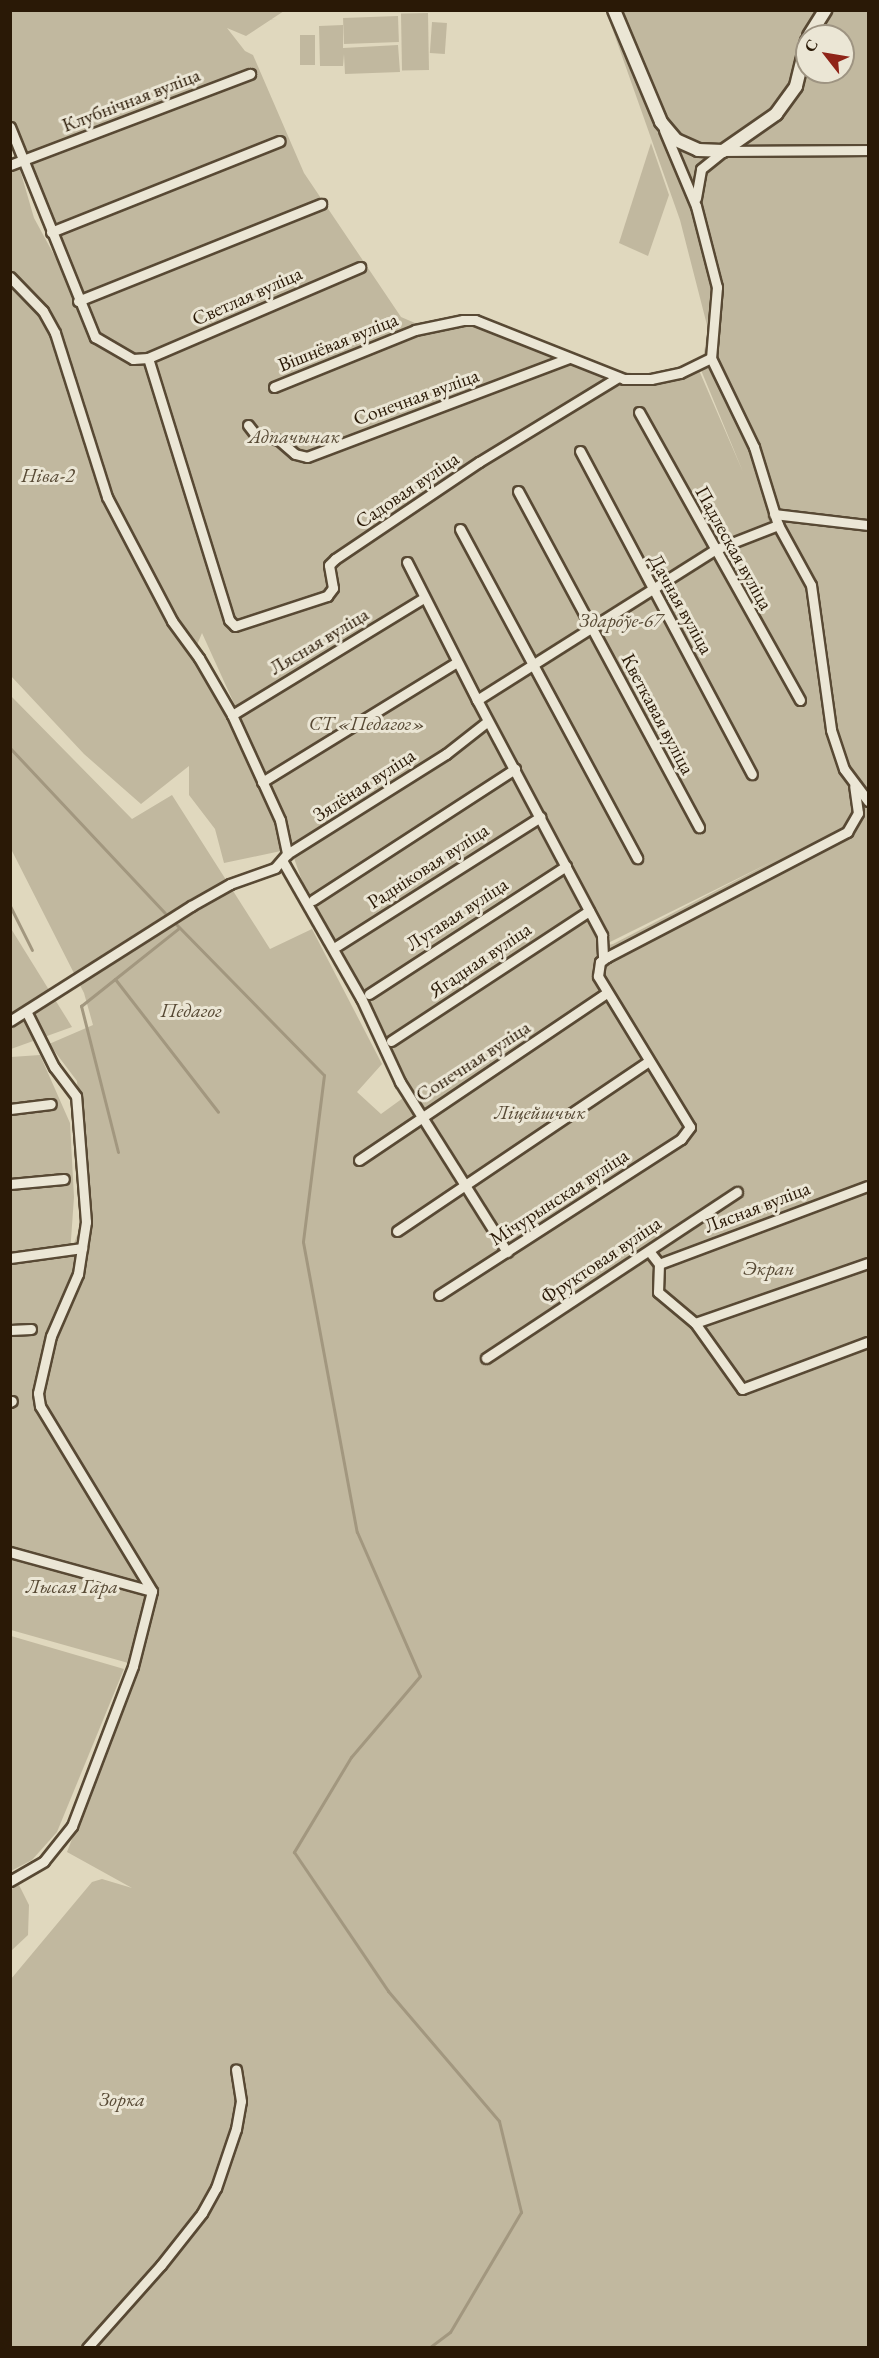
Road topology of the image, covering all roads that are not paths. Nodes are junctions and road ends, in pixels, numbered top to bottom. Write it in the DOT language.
graph roads {
  1 [pos="614,10"];
  2 [pos="825,10"];
  3 [pos="816,24"];
  4 [pos="250,74"];
  5 [pos="795,84"];
  6 [pos="661,122"];
  7 [pos="10,127"];
  8 [pos="280,141"];
  9 [pos="868,150"];
  10 [pos="723,151"];
  11 [pos="25,160"];
  12 [pos="10,165"];
  13 [pos="321,204"];
  14 [pos="696,206"];
  15 [pos="51,232"];
  16 [pos="360,267"];
  17 [pos="10,277"];
  18 [pos="78,301"];
  19 [pos="148,358"];
  20 [pos="569,358"];
  21 [pos="711,358"];
  22 [pos="618,377"];
  23 [pos="274,387"];
  24 [pos="639,412"];
  25 [pos="248,425"];
  26 [pos="580,451"];
  27 [pos="518,491"];
  28 [pos="774,514"];
  29 [pos="778,525"];
  30 [pos="868,525"];
  31 [pos="460,528"];
  32 [pos="714,550"];
  33 [pos="407,562"];
  34 [pos="652,589"];
  35 [pos="424,598"];
  36 [pos="592,627"];
  37 [pos="457,662"];
  38 [pos="533,666"];
  39 [pos="477,700"];
  40 [pos="800,700"];
  41 [pos="232,715"];
  42 [pos="488,721"];
  43 [pos="515,769"];
  44 [pos="752,774"];
  45 [pos="262,782"];
  46 [pos="854,786"];
  47 [pos="868,801"];
  48 [pos="540,817"];
  49 [pos="699,827"];
  50 [pos="285,858"];
  51 [pos="637,858"];
  52 [pos="566,866"];
  53 [pos="313,900"];
  54 [pos="589,911"];
  55 [pos="337,946"];
  56 [pos="608,957"];
  57 [pos="607,993"];
  58 [pos="369,994"];
  59 [pos="27,1013"];
  60 [pos="10,1021"];
  61 [pos="391,1041"];
  62 [pos="648,1062"];
  63 [pos="51,1104"];
  64 [pos="10,1109"];
  65 [pos="424,1114"];
  66 [pos="359,1160"];
  67 [pos="64,1179"];
  68 [pos="467,1183"];
  69 [pos="10,1184"];
  70 [pos="868,1186"];
  71 [pos="737,1192"];
  72 [pos="397,1231"];
  73 [pos="82,1248"];
  74 [pos="649,1251"];
  75 [pos="507,1252"];
  76 [pos="10,1258"];
  77 [pos="868,1263"];
  78 [pos="659,1264"];
  79 [pos="439,1295"];
  80 [pos="695,1323"];
  81 [pos="31,1329"];
  82 [pos="10,1330"];
  83 [pos="868,1342"];
  84 [pos="486,1358"];
  85 [pos="10,1552"];
  86 [pos="152,1591"];
  87 [pos="10,1881"];
  88 [pos="236,2069"];
  89 [pos="87,2348"];
  1 -- 6 [label="street"];
  2 -- 3 [label="street"];
  4 -- 11 [label="street, Клубнічная вуліца"];
  5 -- 10 [label="street"];
  6 -- 10 [label="street"];
  6 -- 14 [label="street"];
  7 -- 11 [label="street"];
  8 -- 15 [label="street"];
  9 -- 10 [label="street"];
  10 -- 14 [label="street"];
  11 -- 12 [label="street, Клубнічная вуліца"];
  11 -- 15 [label="street"];
  13 -- 18 [label="street"];
  14 -- 21 [label="street"];
  15 -- 18 [label="street"];
  16 -- 19 [label="street, Светлая вуліца"];
  17 -- 41 [label="street"];
  18 -- 19 [label="street"];
  19 -- 22 [label="street, Садовая вуліца"];
  20 -- 22 [label="street, Вішнёвая вуліца"];
  20 -- 23 [label="street, Вішнёвая вуліца"];
  20 -- 25 [label="street, Сонечная вуліца"];
  21 -- 22 [label="street, Вішнёвая вуліца"];
  21 -- 28 [label="street"];
  24 -- 32 [label="street, Падлеская вуліца"];
  26 -- 34 [label="street, Дачная вуліца"];
  27 -- 36 [label="street, Кветкавая вуліца"];
  28 -- 29 [label="street"];
  28 -- 30 [label="street"];
  29 -- 32 [label="street"];
  29 -- 46 [label="street"];
  31 -- 38 [label="street"];
  32 -- 34 [label="street"];
  32 -- 40 [label="street, Падлеская вуліца"];
  33 -- 35 [label="street"];
  34 -- 36 [label="street"];
  34 -- 44 [label="street, Дачная вуліца"];
  35 -- 37 [label="street"];
  35 -- 41 [label="street, Лясная вуліца"];
  36 -- 38 [label="street"];
  36 -- 49 [label="street, Кветкавая вуліца"];
  37 -- 39 [label="street"];
  37 -- 45 [label="street"];
  38 -- 39 [label="street"];
  38 -- 51 [label="street"];
  39 -- 42 [label="street"];
  41 -- 45 [label="street"];
  42 -- 43 [label="street"];
  42 -- 50 [label="street, Зялёная вуліца"];
  43 -- 48 [label="street"];
  43 -- 53 [label="street"];
  45 -- 50 [label="street"];
  46 -- 47 [label="street"];
  46 -- 56 [label="street"];
  48 -- 52 [label="street"];
  48 -- 55 [label="street, Радніковая вуліца"];
  50 -- 59 [label="street, Зялёная вуліца"];
  50 -- 65 [label="street"];
  52 -- 54 [label="street"];
  52 -- 58 [label="street, Лугавая вуліца"];
  54 -- 56 [label="street"];
  54 -- 61 [label="street, Ягадная вуліца"];
  56 -- 57 [label="street"];
  57 -- 62 [label="street"];
  57 -- 65 [label="street, Сонечная вуліца"];
  59 -- 60 [label="street, Зялёная вуліца"];
  59 -- 73 [label="street"];
  62 -- 68 [label="street"];
  62 -- 75 [label="street, Мічурынская вуліца"];
  63 -- 64 [label="street"];
  65 -- 66 [label="street, Сонечная вуліца"];
  65 -- 68 [label="street"];
  67 -- 69 [label="street"];
  68 -- 72 [label="street"];
  68 -- 75 [label="street"];
  70 -- 78 [label="street, Лясная вуліца"];
  71 -- 74 [label="street, Фруктовая вуліца"];
  73 -- 76 [label="street"];
  73 -- 86 [label="street"];
  74 -- 78 [label="street"];
  74 -- 84 [label="street, Фруктовая вуліца"];
  75 -- 79 [label="street, Мічурынская вуліца"];
  77 -- 80 [label="street"];
  78 -- 80 [label="street"];
  80 -- 83 [label="street"];
  81 -- 82 [label="street"];
  85 -- 86 [label="street"];
  86 -- 87 [label="street"];
  88 -- 89 [label="street"];
}
